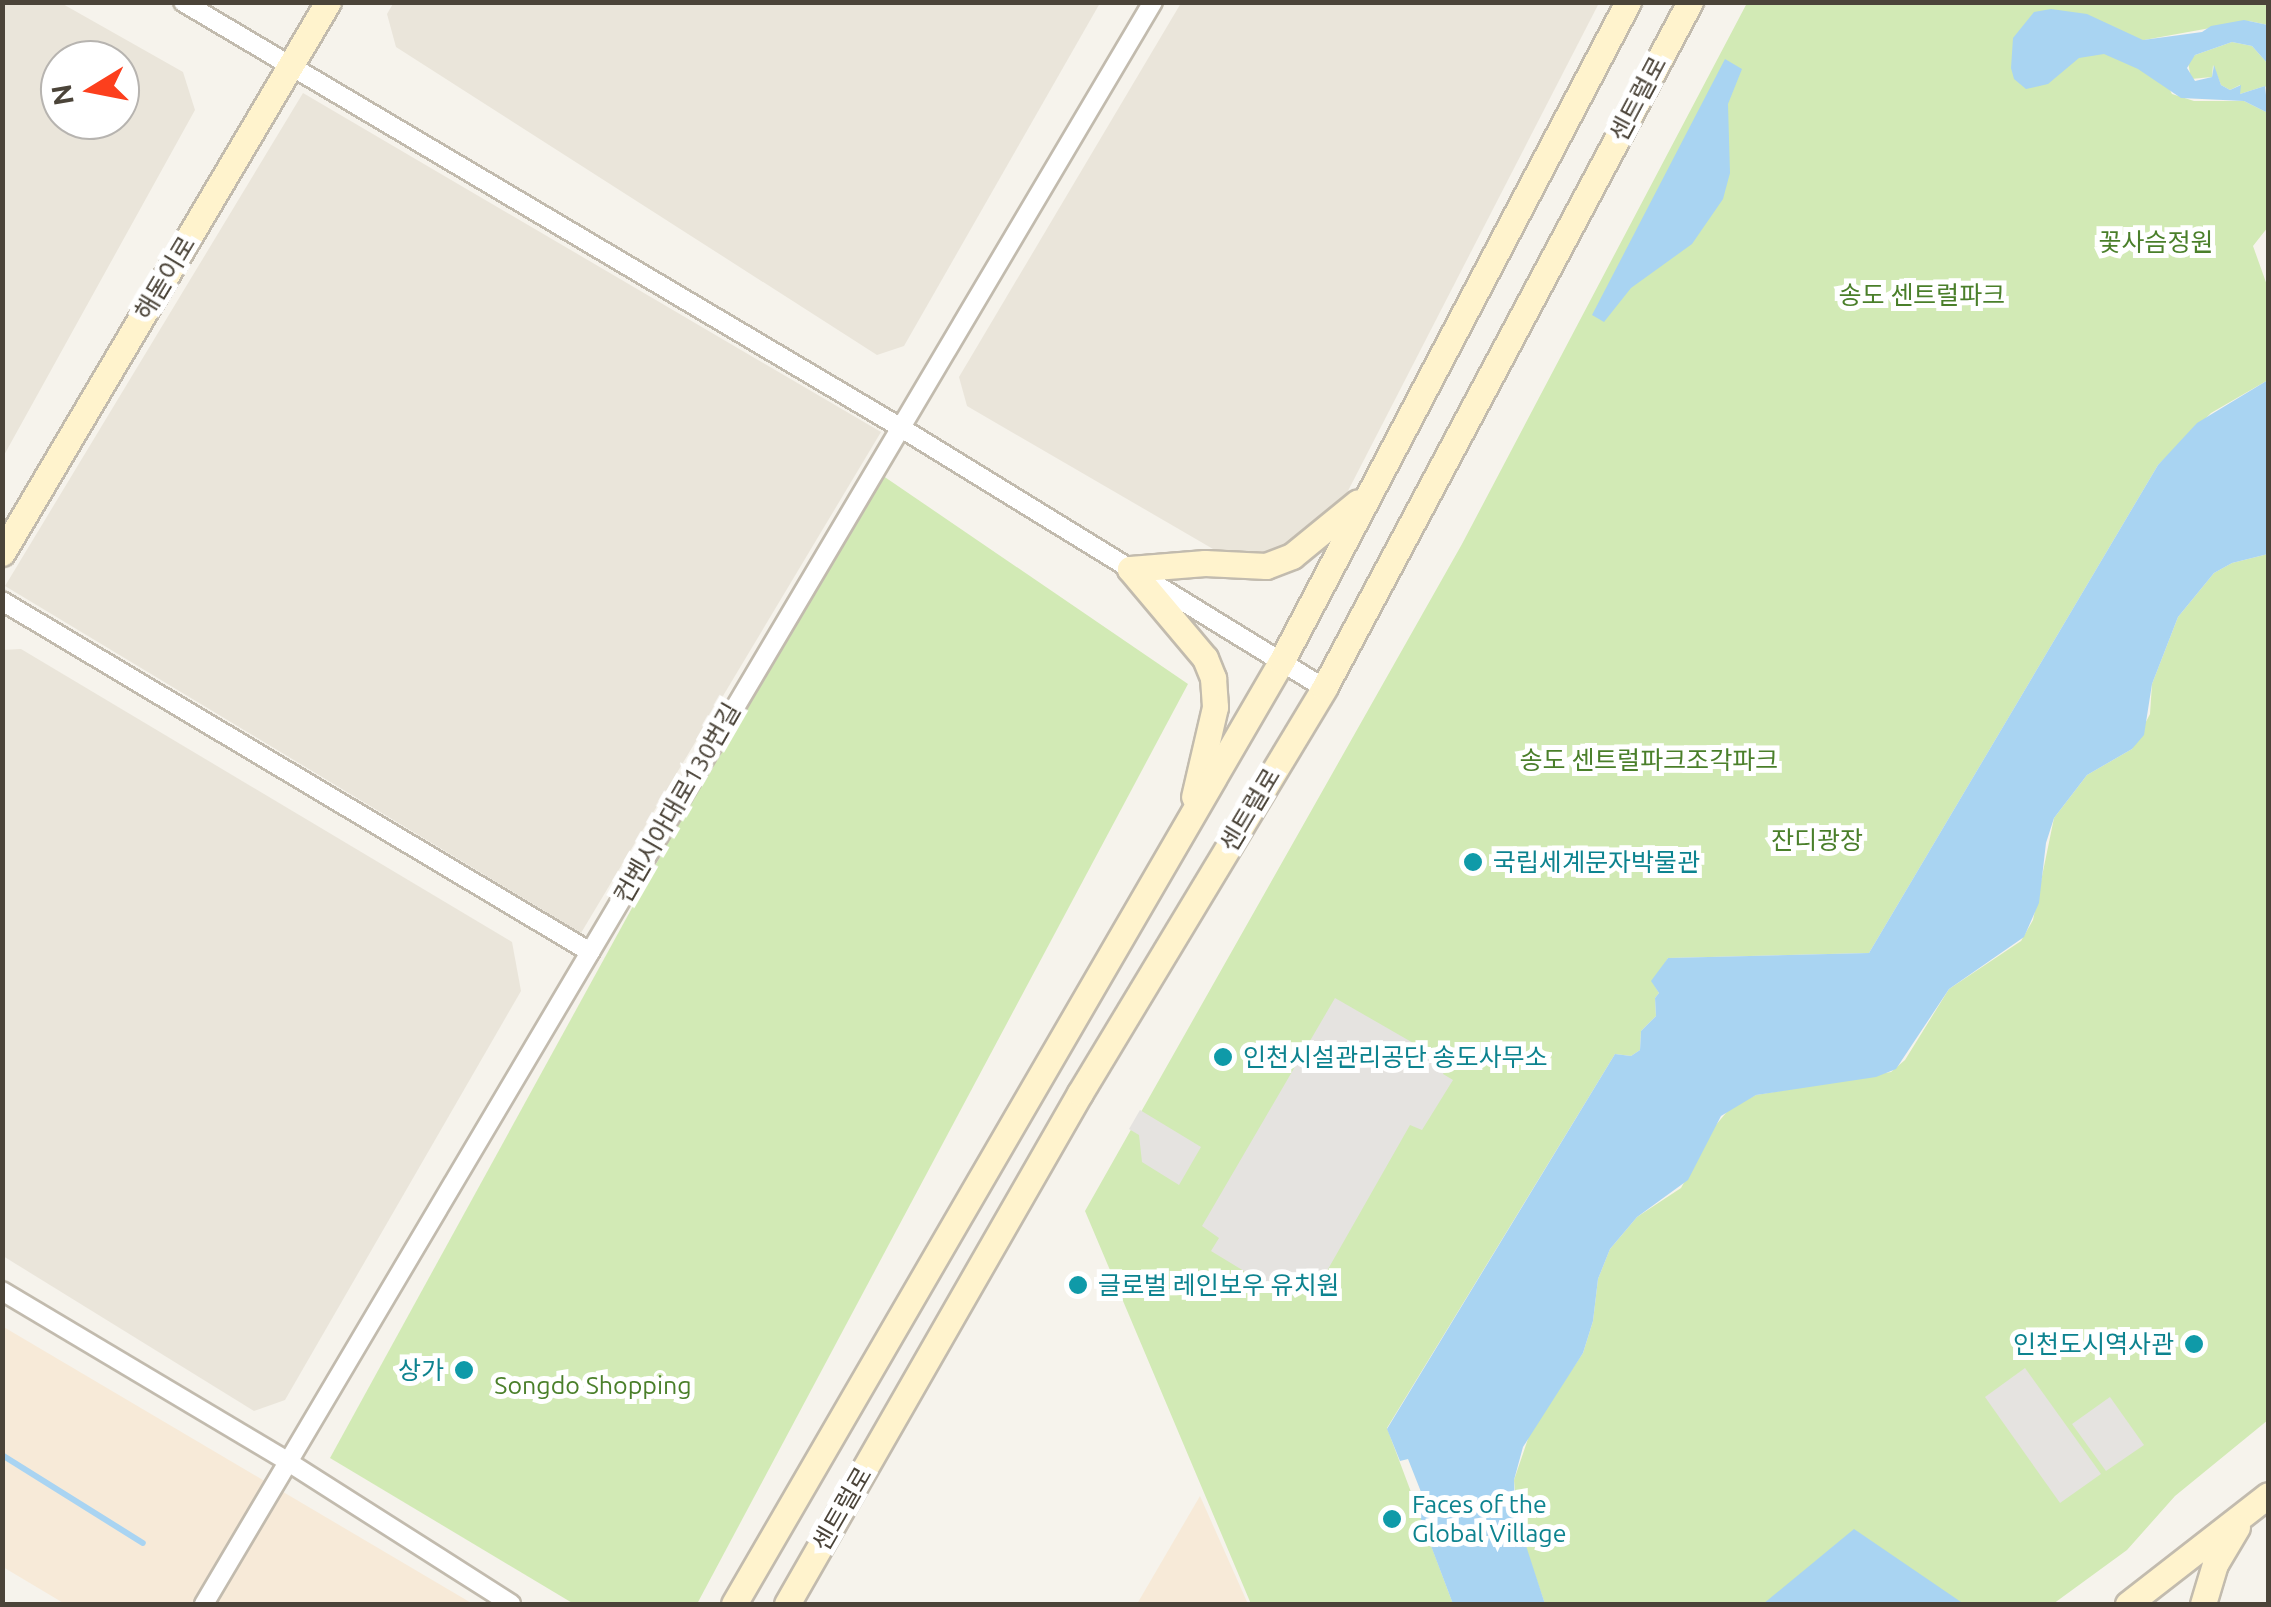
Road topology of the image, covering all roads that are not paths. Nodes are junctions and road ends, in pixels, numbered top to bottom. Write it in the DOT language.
graph roads {
  1 [pos="183,2"];
  2 [pos="328,2"];
  3 [pos="1152,2"];
  4 [pos="1628,2"];
  5 [pos="1690,2"];
  6 [pos="290,66"];
  7 [pos="898,426"];
  8 [pos="1372,490"];
  9 [pos="2,553"];
  10 [pos="1130,569"];
  11 [pos="2,601"];
  12 [pos="1282,662"];
  13 [pos="1324,688"];
  14 [pos="1189,821"];
  15 [pos="590,952"];
  16 [pos="2,1291"];
  17 [pos="290,1463"];
  18 [pos="2268,1495"];
  19 [pos="2245,1514"];
  20 [pos="204,1604"];
  21 [pos="511,1604"];
  22 [pos="734,1604"];
  23 [pos="788,1604"];
  24 [pos="2128,1604"];
  25 [pos="2204,1604"];
  1 -- 6 [label="street"];
  2 -- 6 [label="main road, 해돋이로"];
  3 -- 7 [label="street, 컨벤시아대로130번길"];
  4 -- 8 [label="main road, 센트럴로"];
  5 -- 13 [label="main road, 센트럴로"];
  6 -- 7 [label="street"];
  6 -- 9 [label="main road, 해돋이로"];
  7 -- 10 [label="street"];
  7 -- 15 [label="street, 컨벤시아대로130번길"];
  8 -- 10 [label="main road"];
  8 -- 12 [label="main road, 센트럴로"];
  10 -- 12 [label="street"];
  10 -- 14 [label="main road"];
  11 -- 15 [label="street"];
  12 -- 13 [label="street"];
  12 -- 14 [label="main road, 센트럴로"];
  13 -- 23 [label="main road, 센트럴로"];
  14 -- 22 [label="main road, 센트럴로"];
  15 -- 17 [label="street, 컨벤시아대로130번길"];
  16 -- 17 [label="street"];
  17 -- 20 [label="street, 컨벤시아대로130번길"];
  17 -- 21 [label="street"];
  18 -- 19 [label="main road"];
  19 -- 24 [label="main road"];
  19 -- 25 [label="main road"];
}
